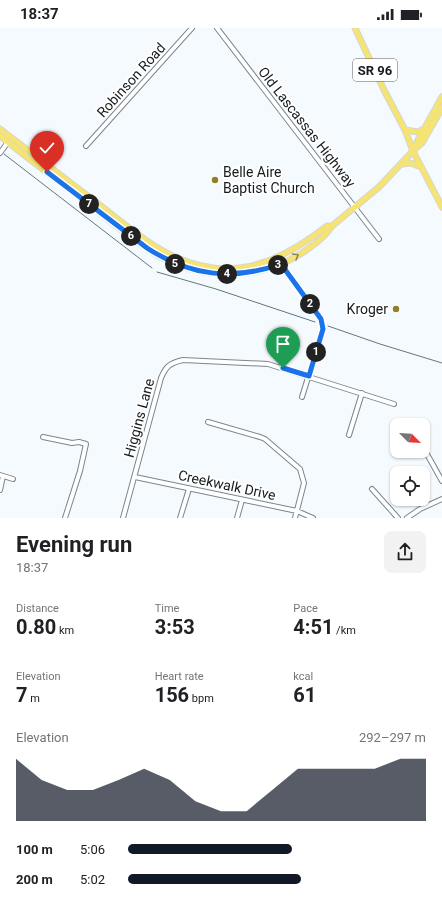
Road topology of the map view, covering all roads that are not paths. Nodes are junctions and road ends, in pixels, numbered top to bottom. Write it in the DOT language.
graph roads {
  1 [pos="192,28"];
  2 [pos="216,28"];
  3 [pos="355,28"];
  4 [pos="442,97"];
  5 [pos="442,108"];
  6 [pos="425,128"];
  7 [pos="0,129"];
  8 [pos="405,130"];
  9 [pos="0,136"];
  10 [pos="8,142"];
  11 [pos="86,146"];
  12 [pos="413,151"];
  13 [pos="0,153"];
  14 [pos="402,164"];
  15 [pos="421,167"];
  16 [pos="355,207"];
  17 [pos="442,207"];
  18 [pos="332,226"];
  19 [pos="379,239"];
  20 [pos="278,258"];
  21 [pos="281,264"];
  22 [pos="309,376"];
  23 [pos="362,393"];
  24 [pos="302,397"];
  25 [pos="394,404"];
  26 [pos="208,422"];
  27 [pos="349,435"];
  28 [pos="43,437"];
  29 [pos="429,458"];
  30 [pos="2,476"];
  31 [pos="135,477"];
  32 [pos="12,478"];
  33 [pos="442,481"];
  34 [pos="188,489"];
  35 [pos="372,489"];
  36 [pos="0,490"];
  37 [pos="442,499"];
  38 [pos="242,500"];
  39 [pos="297,511"];
  40 [pos="65,518"];
  41 [pos="123,518"];
  42 [pos="180,518"];
  43 [pos="237,518"];
  44 [pos="295,518"];
  45 [pos="313,518"];
  46 [pos="398,518"];
  47 [pos="408,518"];
  1 -- 11 [label="street, Robinson Road"];
  2 -- 16 [label="street, Old Lascassas Highway"];
  3 -- 8 [label="main road, SR 96"];
  4 -- 6 [label="main road"];
  5 -- 12 [label="main road"];
  6 -- 8 [label="main road"];
  6 -- 12 [label="main road"];
  7 -- 20 [label="main road"];
  8 -- 12 [label="main road, SR 96"];
  9 -- 10 [label="main road"];
  10 -- 13 [label="street"];
  10 -- 21 [label="main road"];
  12 -- 14 [label="main road"];
  12 -- 15 [label="main road, SR 96"];
  14 -- 15 [label="main road"];
  14 -- 16 [label="main road"];
  15 -- 17 [label="main road, SR 96"];
  16 -- 18 [label="main road"];
  16 -- 19 [label="street, Old Lascassas Highway"];
  18 -- 20 [label="main road"];
  21 -- 18 [label="main road, one-way"];
  20 -- 21 [label="street"];
  21 -- 22 [label="street"];
  22 -- 23 [label="street, Higgins Lane"];
  22 -- 24 [label="street"];
  22 -- 31 [label="street, Higgins Lane"];
  23 -- 25 [label="street, Higgins Lane"];
  23 -- 27 [label="street"];
  26 -- 39 [label="street"];
  28 -- 40 [label="street"];
  29 -- 33 [label="street"];
  30 -- 32 [label="street"];
  30 -- 36 [label="street"];
  31 -- 34 [label="street, Creekwalk Drive"];
  31 -- 41 [label="street, Higgins Lane"];
  34 -- 38 [label="street, Creekwalk Drive"];
  34 -- 42 [label="street"];
  35 -- 46 [label="street"];
  37 -- 47 [label="street"];
  38 -- 39 [label="street, Creekwalk Drive"];
  38 -- 43 [label="street"];
  39 -- 44 [label="street"];
  39 -- 45 [label="street, Creekwalk Drive"];
}
